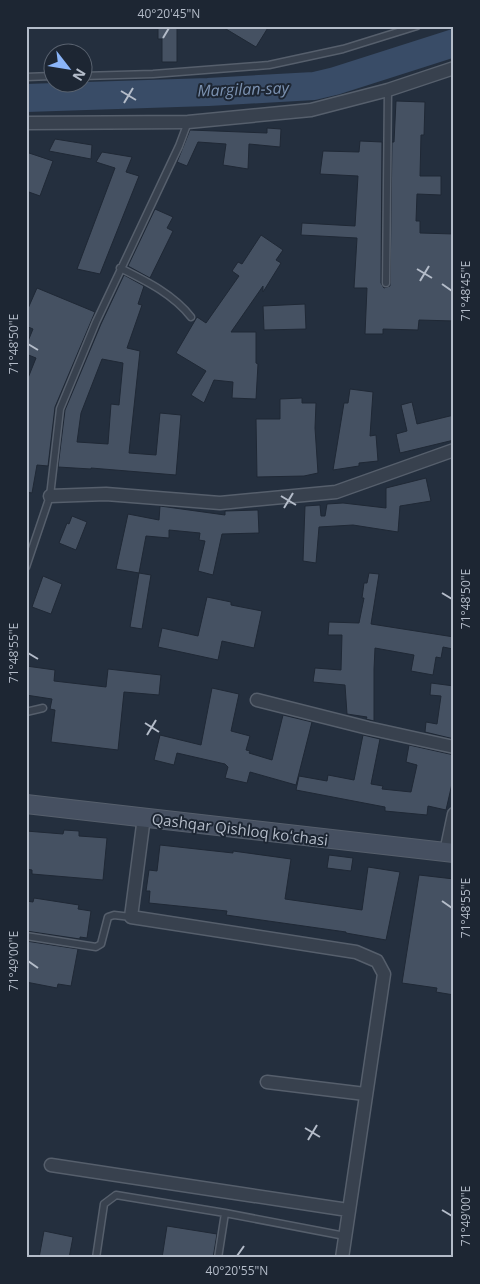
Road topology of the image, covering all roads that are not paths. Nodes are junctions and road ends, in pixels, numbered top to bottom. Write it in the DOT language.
graph roads {
  1 [pos="417,26"];
  2 [pos="454,68"];
  3 [pos="42,76"];
  4 [pos="92,76"];
  5 [pos="26,77"];
  6 [pos="388,90"];
  7 [pos="188,122"];
  8 [pos="26,123"];
  9 [pos="120,268"];
  10 [pos="386,283"];
  11 [pos="191,317"];
  12 [pos="454,450"];
  13 [pos="50,496"];
  14 [pos="26,567"];
  15 [pos="257,700"];
  16 [pos="43,708"];
  17 [pos="26,712"];
  18 [pos="454,747"];
  19 [pos="26,804"];
  20 [pos="454,814"];
  21 [pos="144,817"];
  22 [pos="450,853"];
  23 [pos="131,917"];
  24 [pos="26,936"];
  25 [pos="267,1082"];
  26 [pos="365,1094"];
  27 [pos="51,1164"];
  28 [pos="348,1210"];
  29 [pos="225,1213"];
  30 [pos="345,1236"];
  31 [pos="96,1258"];
  32 [pos="218,1258"];
  33 [pos="342,1258"];
  1 -- 4 [label="lane"];
  2 -- 6 [label="street"];
  3 -- 5 [label="lane"];
  6 -- 7 [label="street"];
  6 -- 10 [label="lane"];
  7 -- 8 [label="street"];
  7 -- 9 [label="lane"];
  9 -- 11 [label="lane"];
  9 -- 13 [label="lane"];
  12 -- 13 [label="street"];
  13 -- 14 [label="lane"];
  15 -- 18 [label="street"];
  16 -- 17 [label="lane"];
  19 -- 21 [label="main road, Qashqar Qishloq koʻchasi"];
  20 -- 22 [label="street"];
  21 -- 22 [label="main road, Qashqar Qishloq koʻchasi"];
  21 -- 23 [label="street"];
  23 -- 24 [label="lane"];
  23 -- 26 [label="street"];
  25 -- 26 [label="street"];
  26 -- 28 [label="street"];
  27 -- 28 [label="street"];
  28 -- 30 [label="street"];
  29 -- 30 [label="lane"];
  29 -- 31 [label="lane"];
  29 -- 32 [label="lane"];
  30 -- 33 [label="street"];
}
